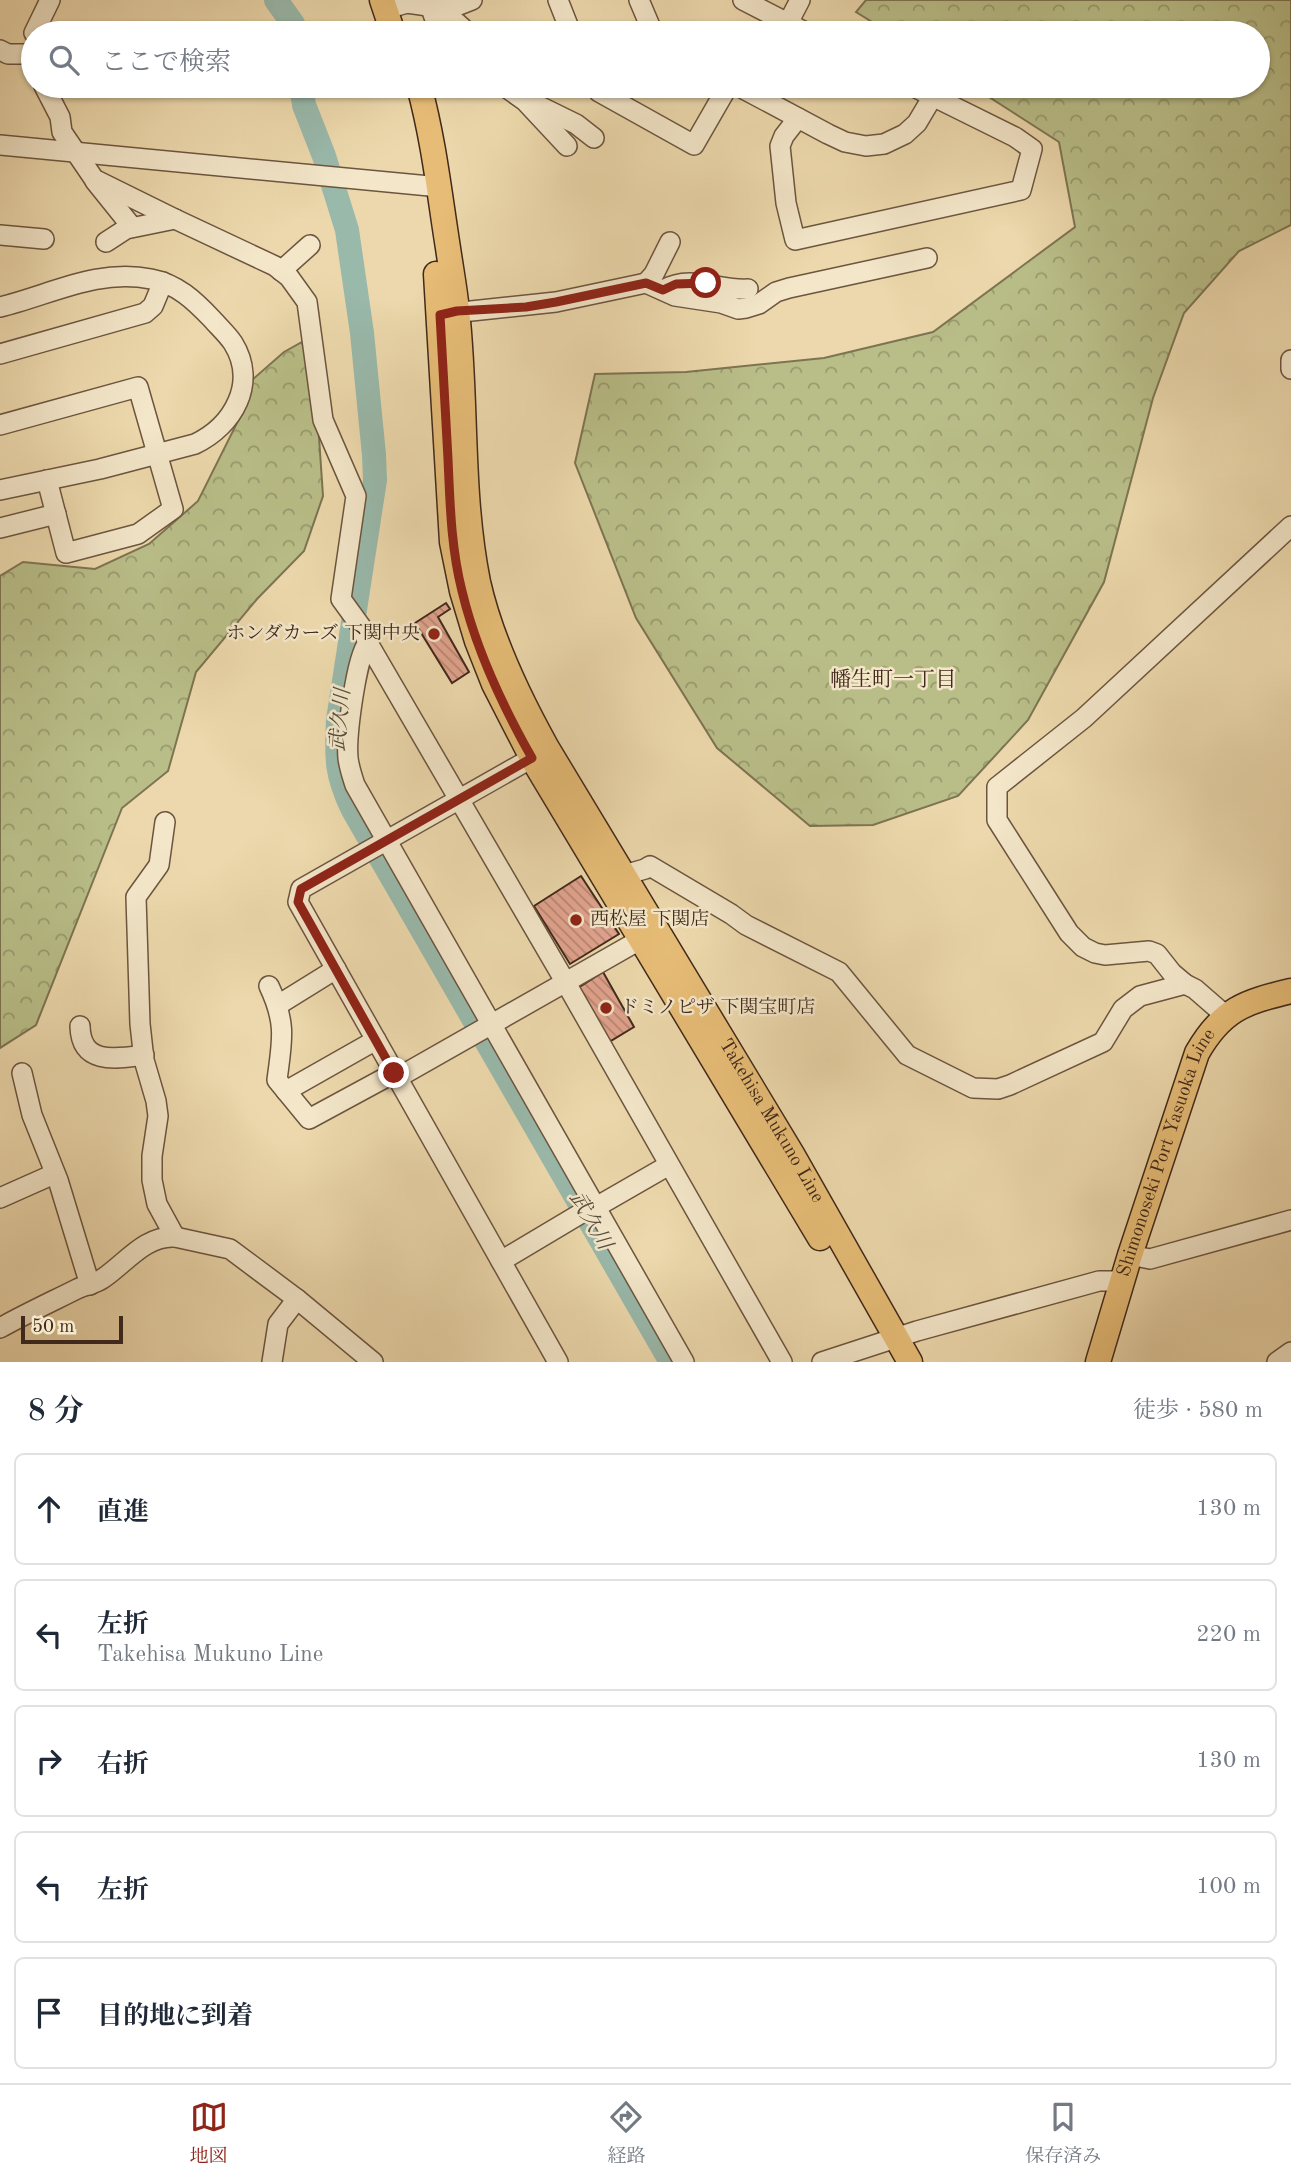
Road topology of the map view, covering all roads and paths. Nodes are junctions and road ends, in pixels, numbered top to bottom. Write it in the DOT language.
graph roads {
  1 [pos="50,0"];
  2 [pos="472,0"];
  3 [pos="558,0"];
  4 [pos="639,0"];
  5 [pos="743,0"];
  6 [pos="800,0"];
  7 [pos="391,3"];
  8 [pos="430,6"];
  9 [pos="40,21"];
  10 [pos="392,21"];
  11 [pos="399,21"];
  12 [pos="449,21"];
  13 [pos="566,21"];
  14 [pos="648,21"];
  15 [pos="784,21"];
  16 [pos="789,21"];
  17 [pos="0,50"];
  18 [pos="21,57"];
  19 [pos="50,98"];
  20 [pos="411,98"];
  21 [pos="422,98"];
  22 [pos="519,98"];
  23 [pos="526,98"];
  24 [pos="610,98"];
  25 [pos="720,98"];
  26 [pos="760,98"];
  27 [pos="932,98"];
  28 [pos="937,98"];
  29 [pos="798,118"];
  30 [pos="594,138"];
  31 [pos="0,145"];
  32 [pos="567,146"];
  33 [pos="76,153"];
  34 [pos="93,179"];
  35 [pos="433,187"];
  36 [pos="175,219"];
  37 [pos="132,227"];
  38 [pos="0,235"];
  39 [pos="44,239"];
  40 [pos="106,242"];
  41 [pos="670,242"];
  42 [pos="310,245"];
  43 [pos="927,258"];
  44 [pos="281,271"];
  45 [pos="163,282"];
  46 [pos="654,286"];
  47 [pos="748,289"];
  48 [pos="0,307"];
  49 [pos="449,313"];
  50 [pos="0,354"];
  51 [pos="1291,360"];
  52 [pos="1291,369"];
  53 [pos="0,425"];
  54 [pos="159,453"];
  55 [pos="47,480"];
  56 [pos="0,490"];
  57 [pos="56,514"];
  58 [pos="1291,526"];
  59 [pos="0,528"];
  60 [pos="365,635"];
  61 [pos="532,758"];
  62 [pos="459,799"];
  63 [pos="164,822"];
  64 [pos="379,846"];
  65 [pos="624,875"];
  66 [pos="648,936"];
  67 [pos="336,969"];
  68 [pos="566,983"];
  69 [pos="1185,984"];
  70 [pos="269,986"];
  71 [pos="1291,991"];
  72 [pos="278,1005"];
  73 [pos="1226,1016"];
  74 [pos="80,1026"];
  75 [pos="484,1029"];
  76 [pos="376,1040"];
  77 [pos="144,1055"];
  78 [pos="22,1073"];
  79 [pos="396,1076"];
  80 [pos="286,1091"];
  81 [pos="669,1165"];
  82 [pos="54,1174"];
  83 [pos="0,1198"];
  84 [pos="594,1207"];
  85 [pos="1291,1220"];
  86 [pos="175,1237"];
  87 [pos="1130,1255"];
  88 [pos="501,1261"];
  89 [pos="1122,1281"];
  90 [pos="90,1285"];
  91 [pos="297,1299"];
  92 [pos="0,1328"];
  93 [pos="890,1348"];
  94 [pos="1291,1352"];
  95 [pos="272,1362"];
  96 [pos="373,1362"];
  97 [pos="558,1362"];
  98 [pos="684,1362"];
  99 [pos="782,1362"];
  100 [pos="822,1362"];
  101 [pos="909,1362"];
  102 [pos="1098,1362"];
  103 [pos="1278,1362"];
  1 -- 9 [label="street"];
  2 -- 8 [label="street"];
  3 -- 13 [label="street"];
  4 -- 14 [label="street"];
  5 -- 15 [label="street"];
  6 -- 16 [label="street"];
  7 -- 8 [label="street"];
  7 -- 10 [label="main road"];
  7 -- 11 [label="main road"];
  8 -- 12 [label="street"];
  17 -- 18 [label="street"];
  19 -- 33 [label="street"];
  20 -- 35 [label="main road, Takehisa Mukuno Line"];
  21 -- 35 [label="main road, Takehisa Mukuno Line"];
  22 -- 32 [label="street"];
  23 -- 30 [label="street"];
  24 -- 25 [label="street"];
  26 -- 29 [label="street"];
  27 -- 29 [label="street"];
  28 -- 29 [label="street"];
  31 -- 33 [label="street"];
  33 -- 34 [label="street"];
  33 -- 35 [label="street"];
  34 -- 36 [label="street"];
  34 -- 37 [label="street"];
  35 -- 49 [label="main road, Takehisa Mukuno Line"];
  36 -- 37 [label="street"];
  36 -- 44 [label="street"];
  37 -- 40 [label="street"];
  38 -- 39 [label="street"];
  41 -- 46 [label="street"];
  42 -- 44 [label="street"];
  43 -- 46 [label="street"];
  44 -- 60 [label="street"];
  45 -- 48 [label="street"];
  45 -- 50 [label="street"];
  45 -- 54 [label="street"];
  46 -- 47 [label="street"];
  46 -- 49 [label="street"];
  49 -- 61 [label="main road, Takehisa Mukuno Line"];
  49 -- 65 [label="main road, Takehisa Mukuno Line"];
  51 -- 52 [label="street"];
  53 -- 54 [label="street"];
  54 -- 55 [label="street"];
  54 -- 57 [label="street"];
  55 -- 56 [label="street"];
  55 -- 57 [label="street"];
  57 -- 59 [label="street"];
  58 -- 69 [label="street"];
  60 -- 62 [label="street"];
  60 -- 64 [label="street"];
  61 -- 62 [label="street"];
  61 -- 66 [label="main road, Takehisa Mukuno Line"];
  62 -- 64 [label="street"];
  62 -- 68 [label="street"];
  63 -- 77 [label="street"];
  64 -- 67 [label="street"];
  64 -- 75 [label="street"];
  65 -- 66 [label="main road, Takehisa Mukuno Line"];
  65 -- 69 [label="street"];
  66 -- 68 [label="street"];
  66 -- 93 [label="main road, Takehisa Mukuno Line"];
  67 -- 72 [label="street"];
  67 -- 76 [label="street"];
  68 -- 75 [label="street"];
  68 -- 81 [label="street"];
  69 -- 73 [label="street"];
  70 -- 72 [label="street"];
  71 -- 73 [label="main road, Shimonoseki Port Yasuoka Line"];
  72 -- 80 [label="street"];
  73 -- 87 [label="main road, Shimonoseki Port Yasuoka Line"];
  74 -- 77 [label="street"];
  75 -- 79 [label="street"];
  75 -- 84 [label="street"];
  76 -- 79 [label="street"];
  76 -- 80 [label="street"];
  77 -- 86 [label="street"];
  78 -- 82 [label="street"];
  79 -- 80 [label="street"];
  79 -- 88 [label="street"];
  81 -- 84 [label="street"];
  81 -- 99 [label="street"];
  82 -- 83 [label="street"];
  82 -- 90 [label="street"];
  84 -- 88 [label="street"];
  84 -- 98 [label="street"];
  85 -- 87 [label="street"];
  86 -- 90 [label="street"];
  86 -- 91 [label="street"];
  87 -- 89 [label="main road, Shimonoseki Port Yasuoka Line"];
  88 -- 97 [label="street"];
  89 -- 93 [label="street"];
  89 -- 102 [label="main road, Shimonoseki Port Yasuoka Line"];
  90 -- 92 [label="street"];
  91 -- 95 [label="street"];
  91 -- 96 [label="street"];
  93 -- 100 [label="street"];
  93 -- 101 [label="main road, Takehisa Mukuno Line"];
  94 -- 103 [label="street"];
}
